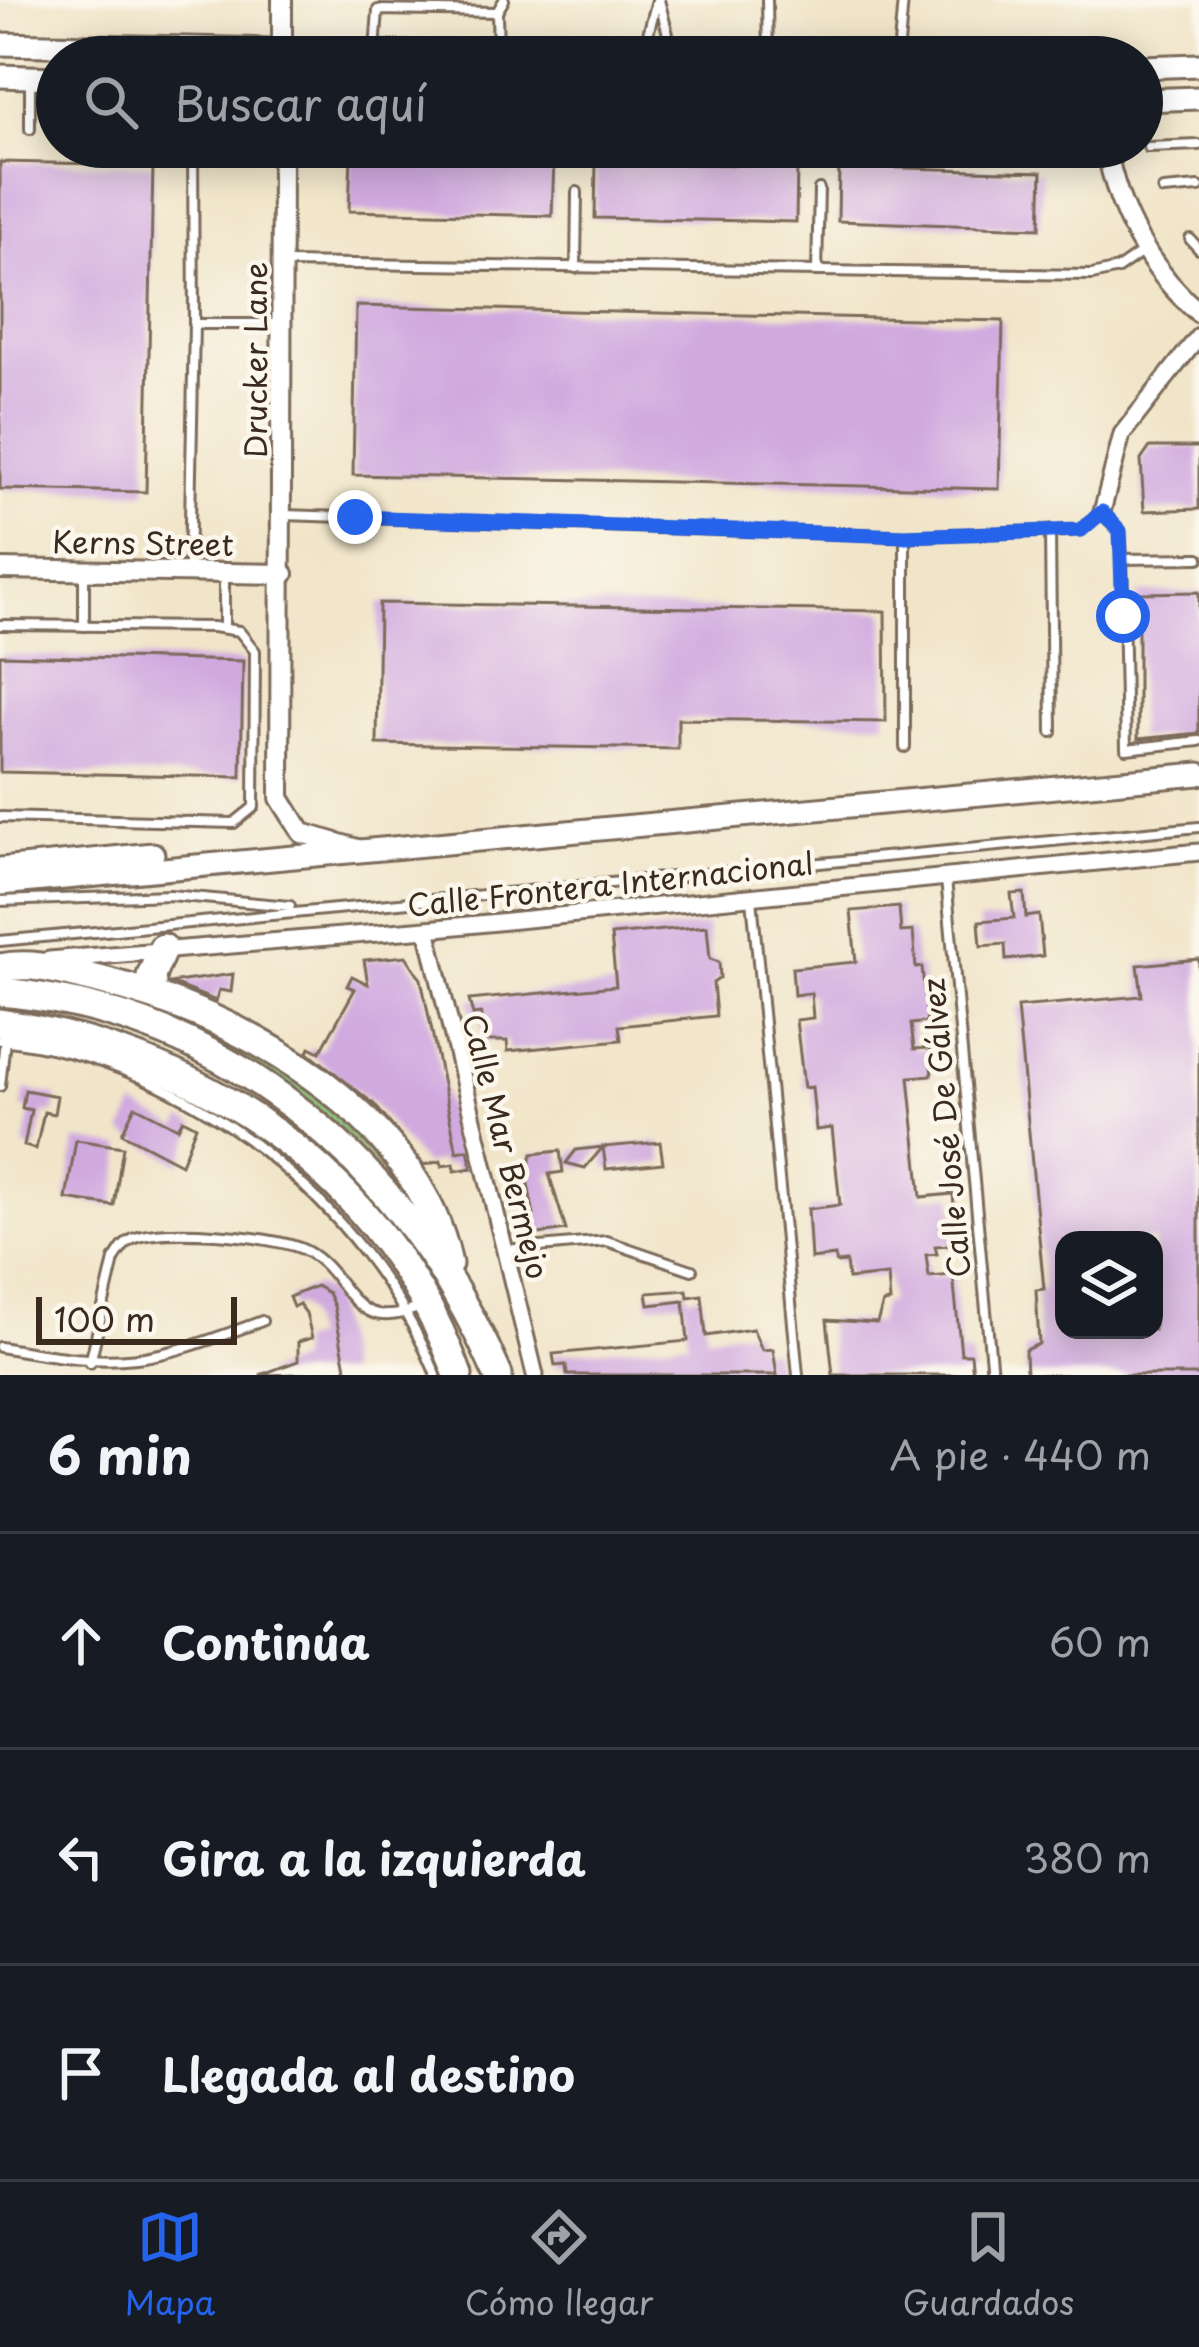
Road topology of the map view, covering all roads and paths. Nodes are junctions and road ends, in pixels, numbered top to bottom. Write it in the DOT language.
graph roads {
  1 [pos="282,0"];
  2 [pos="454,0"];
  3 [pos="504,0"];
  4 [pos="658,0"];
  5 [pos="767,0"];
  6 [pos="903,0"];
  7 [pos="378,5"];
  8 [pos="454,12"];
  9 [pos="497,13"];
  10 [pos="282,36"];
  11 [pos="376,36"];
  12 [pos="498,36"];
  13 [pos="648,36"];
  14 [pos="668,36"];
  15 [pos="768,36"];
  16 [pos="900,36"];
  17 [pos="0,44"];
  18 [pos="36,45"];
  19 [pos="1199,65"];
  20 [pos="1163,67"];
  21 [pos="0,76"];
  22 [pos="30,77"];
  23 [pos="36,77"];
  24 [pos="1199,98"];
  25 [pos="1163,99"];
  26 [pos="30,129"];
  27 [pos="1199,145"];
  28 [pos="1163,146"];
  29 [pos="193,168"];
  30 [pos="282,168"];
  31 [pos="1111,168"];
  32 [pos="1199,188"];
  33 [pos="819,189"];
  34 [pos="1163,190"];
  35 [pos="577,192"];
  36 [pos="1199,238"];
  37 [pos="1199,249"];
  38 [pos="1145,250"];
  39 [pos="284,263"];
  40 [pos="576,268"];
  41 [pos="818,272"];
  42 [pos="1199,313"];
  43 [pos="194,324"];
  44 [pos="284,324"];
  45 [pos="1199,336"];
  46 [pos="1102,512"];
  47 [pos="284,514"];
  48 [pos="1049,530"];
  49 [pos="905,536"];
  50 [pos="1199,558"];
  51 [pos="1122,559"];
  52 [pos="0,569"];
  53 [pos="84,571"];
  54 [pos="188,572"];
  55 [pos="224,573"];
  56 [pos="284,574"];
  57 [pos="0,626"];
  58 [pos="84,626"];
  59 [pos="224,628"];
  60 [pos="1052,732"];
  61 [pos="1199,741"];
  62 [pos="904,747"];
  63 [pos="1199,760"];
  64 [pos="1199,774"];
  65 [pos="0,817"];
  66 [pos="1199,827"];
  67 [pos="324,840"];
  68 [pos="362,850"];
  69 [pos="1199,852"];
  70 [pos="0,869"];
  71 [pos="946,878"];
  72 [pos="0,884"];
  73 [pos="752,897"];
  74 [pos="0,901"];
  75 [pos="310,908"];
  76 [pos="427,929"];
  77 [pos="0,941"];
  78 [pos="164,948"];
  79 [pos="13,965"];
  80 [pos="0,992"];
  81 [pos="153,993"];
  82 [pos="2,1035"];
  83 [pos="0,1087"];
  84 [pos="505,1250"];
  85 [pos="692,1270"];
  86 [pos="453,1286"];
  87 [pos="416,1309"];
  88 [pos="262,1321"];
  89 [pos="0,1347"];
  90 [pos="90,1364"];
  91 [pos="436,1375"];
  92 [pos="458,1375"];
  93 [pos="498,1375"];
  94 [pos="535,1375"];
  95 [pos="798,1375"];
  96 [pos="992,1375"];
  1 -- 10 [label="street"];
  2 -- 8 [label="lane"];
  3 -- 9 [label="lane"];
  4 -- 13 [label="lane"];
  4 -- 14 [label="lane"];
  5 -- 15 [label="lane"];
  6 -- 16 [label="lane"];
  7 -- 8 [label="lane"];
  7 -- 11 [label="lane"];
  8 -- 9 [label="lane"];
  9 -- 12 [label="lane"];
  17 -- 18 [label="main road"];
  19 -- 20 [label="main road"];
  21 -- 22 [label="main road"];
  22 -- 23 [label="main road"];
  22 -- 26 [label="lane"];
  24 -- 25 [label="main road"];
  27 -- 28 [label="lane"];
  29 -- 43 [label="lane"];
  30 -- 39 [label="street, Drucker Lane"];
  31 -- 38 [label="street"];
  32 -- 34 [label="lane"];
  33 -- 41 [label="lane"];
  35 -- 40 [label="lane"];
  36 -- 37 [label="lane"];
  38 -- 41 [label="lane"];
  38 -- 42 [label="street"];
  39 -- 40 [label="lane"];
  39 -- 44 [label="street, Drucker Lane"];
  40 -- 41 [label="lane"];
  43 -- 44 [label="lane"];
  43 -- 54 [label="lane"];
  44 -- 47 [label="street, Drucker Lane"];
  45 -- 46 [label="street"];
  46 -- 48 [label="lane"];
  46 -- 51 [label="lane"];
  47 -- 49 [label="lane"];
  47 -- 56 [label="street, Drucker Lane"];
  48 -- 49 [label="lane"];
  48 -- 60 [label="lane"];
  49 -- 62 [label="lane"];
  50 -- 51 [label="lane"];
  51 -- 61 [label="lane"];
  52 -- 53 [label="street, Kerns Street"];
  53 -- 54 [label="street, Kerns Street"];
  53 -- 58 [label="lane"];
  54 -- 55 [label="street, Kerns Street"];
  55 -- 56 [label="street, Kerns Street"];
  55 -- 59 [label="lane"];
  56 -- 67 [label="street, Drucker Lane"];
  57 -- 58 [label="lane"];
  58 -- 59 [label="lane"];
  59 -- 65 [label="lane"];
  63 -- 67 [label="main road"];
  64 -- 68 [label="main road"];
  66 -- 75 [label="lane"];
  67 -- 68 [label="street"];
  67 -- 70 [label="main road"];
  68 -- 72 [label="main road"];
  69 -- 71 [label="street, Calle Frontera Internacional"];
  71 -- 73 [label="street, Calle Frontera Internacional"];
  71 -- 96 [label="lane, Calle José De Gálvez"];
  73 -- 76 [label="street, Calle Frontera Internacional"];
  73 -- 95 [label="lane"];
  74 -- 75 [label="lane"];
  75 -- 77 [label="lane"];
  76 -- 78 [label="street, Calle Frontera Internacional"];
  76 -- 84 [label="street, Calle Mar Bermejo"];
  78 -- 79 [label="street, Calle Frontera Internacional"];
  78 -- 81 [label="highway"];
  79 -- 81 [label="highway"];
  80 -- 86 [label="highway"];
  81 -- 86 [label="highway"];
  82 -- 83 [label="lane"];
  82 -- 87 [label="highway"];
  84 -- 85 [label="lane"];
  84 -- 94 [label="street, Calle Mar Bermejo"];
  86 -- 93 [label="highway"];
  87 -- 90 [label="lane"];
  87 -- 91 [label="lane"];
  87 -- 92 [label="highway"];
  88 -- 90 [label="lane"];
  89 -- 90 [label="lane"];
}
